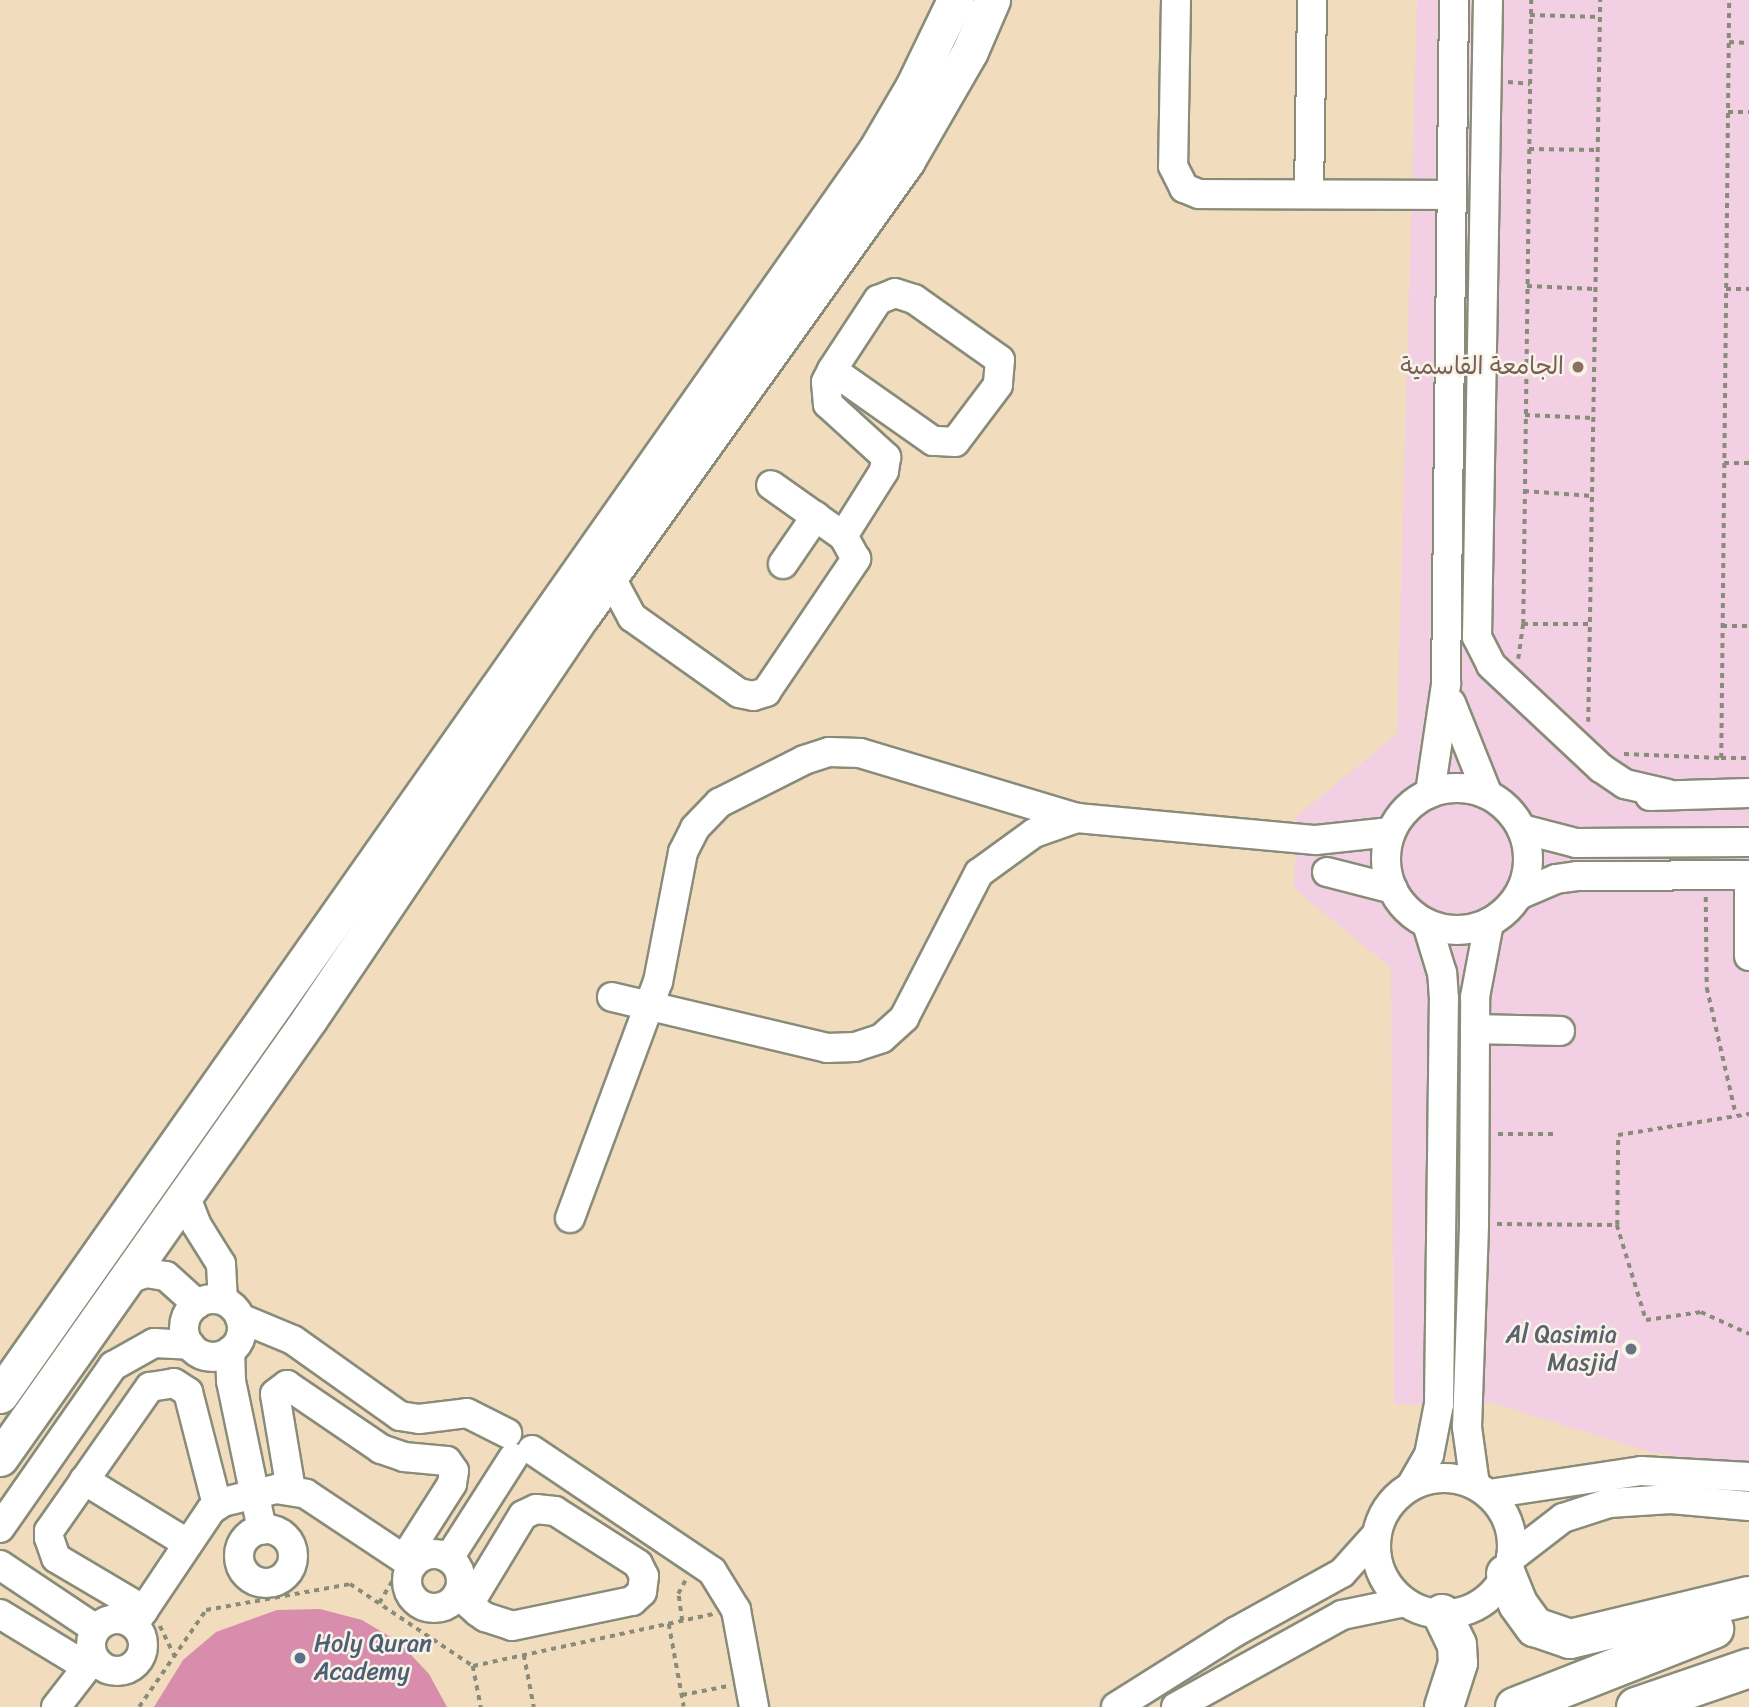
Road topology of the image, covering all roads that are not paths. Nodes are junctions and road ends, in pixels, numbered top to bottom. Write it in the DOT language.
graph roads {
  1 [pos="955,0"];
  2 [pos="992,0"];
  3 [pos="1176,0"];
  4 [pos="1312,0"];
  5 [pos="1454,0"];
  6 [pos="1488,0"];
  7 [pos="1309,194"];
  8 [pos="1452,195"];
  9 [pos="832,370"];
  10 [pos="771,485"];
  11 [pos="816,516"];
  12 [pos="843,536"];
  13 [pos="783,564"];
  14 [pos="610,576"];
  15 [pos="583,614"];
  16 [pos="632,617"];
  17 [pos="1446,684"];
  18 [pos="1430,793"];
  19 [pos="1487,793"];
  20 [pos="1749,793"];
  21 [pos="1077,818"];
  22 [pos="1522,829"];
  23 [pos="1391,832"];
  24 [pos="1749,842"];
  25 [pos="1327,872"];
  26 [pos="1749,875"];
  27 [pos="1749,881"];
  28 [pos="1393,889"];
  29 [pos="1519,895"];
  30 [pos="1489,923"];
  31 [pos="1427,924"];
  32 [pos="1749,956"];
  33 [pos="612,997"];
  34 [pos="649,1003"];
  35 [pos="1475,1029"];
  36 [pos="1560,1031"];
  37 [pos="184,1192"];
  38 [pos="570,1218"];
  39 [pos="122,1282"];
  40 [pos="214,1330"];
  41 [pos="0,1395"];
  42 [pos="517,1447"];
  43 [pos="0,1458"];
  44 [pos="1749,1477"];
  45 [pos="84,1480"];
  46 [pos="1411,1486"];
  47 [pos="1482,1489"];
  48 [pos="291,1490"];
  49 [pos="255,1494"];
  50 [pos="217,1506"];
  51 [pos="1749,1506"];
  52 [pos="0,1528"];
  53 [pos="262,1530"];
  54 [pos="1377,1534"];
  55 [pos="187,1543"];
  56 [pos="449,1559"];
  57 [pos="409,1562"];
  58 [pos="0,1565"];
  59 [pos="1509,1566"];
  60 [pos="467,1592"];
  61 [pos="1749,1597"];
  62 [pos="1405,1602"];
  63 [pos="0,1614"];
  64 [pos="1443,1614"];
  65 [pos="139,1617"];
  66 [pos="1749,1617"];
  67 [pos="96,1629"];
  68 [pos="91,1663"];
  69 [pos="1749,1668"];
  70 [pos="745,1702"];
  71 [pos="56,1707"];
  72 [pos="1116,1707"];
  73 [pos="1176,1707"];
  74 [pos="1444,1707"];
  75 [pos="1516,1707"];
  76 [pos="1636,1707"];
  1 -- 41 [label="main road"];
  2 -- 14 [label="main road"];
  3 -- 7 [label="street"];
  4 -- 7 [label="street"];
  5 -- 8 [label="street"];
  6 -- 20 [label="street"];
  7 -- 8 [label="street"];
  8 -- 17 [label="street"];
  9 -- 9 [label="street"];
  9 -- 12 [label="street"];
  10 -- 11 [label="street"];
  11 -- 12 [label="street"];
  11 -- 13 [label="street"];
  12 -- 16 [label="street"];
  14 -- 15 [label="main road"];
  14 -- 16 [label="street"];
  15 -- 16 [label="street"];
  15 -- 37 [label="main road"];
  17 -- 18 [label="street"];
  17 -- 19 [label="street"];
  18 -- 19 [label="street"];
  18 -- 23 [label="street"];
  19 -- 22 [label="street"];
  21 -- 23 [label="street"];
  21 -- 34 [label="street"];
  21 -- 34 [label="street"];
  22 -- 24 [label="street"];
  22 -- 29 [label="street"];
  23 -- 28 [label="street"];
  25 -- 28 [label="street"];
  26 -- 29 [label="street"];
  27 -- 32 [label="street"];
  28 -- 31 [label="street"];
  29 -- 30 [label="street"];
  30 -- 31 [label="street"];
  30 -- 35 [label="street"];
  31 -- 46 [label="street"];
  33 -- 34 [label="street"];
  34 -- 38 [label="street"];
  35 -- 36 [label="street"];
  35 -- 47 [label="street"];
  37 -- 39 [label="main road"];
  37 -- 40 [label="street"];
  39 -- 40 [label="street"];
  39 -- 43 [label="main road"];
  40 -- 42 [label="street"];
  40 -- 49 [label="street"];
  40 -- 52 [label="street"];
  42 -- 56 [label="street"];
  42 -- 70 [label="street"];
  44 -- 47 [label="street"];
  45 -- 50 [label="street"];
  45 -- 55 [label="street"];
  45 -- 65 [label="street"];
  46 -- 47 [label="street"];
  46 -- 54 [label="street"];
  47 -- 59 [label="street"];
  48 -- 49 [label="street"];
  48 -- 57 [label="street"];
  48 -- 57 [label="street"];
  49 -- 50 [label="street"];
  49 -- 53 [label="street"];
  50 -- 55 [label="street"];
  51 -- 59 [label="street"];
  54 -- 62 [label="street"];
  54 -- 72 [label="street"];
  55 -- 65 [label="street"];
  56 -- 57 [label="street"];
  56 -- 60 [label="street"];
  57 -- 60 [label="street"];
  58 -- 67 [label="street"];
  59 -- 61 [label="highway"];
  59 -- 64 [label="street"];
  60 -- 60 [label="street"];
  62 -- 64 [label="street"];
  62 -- 73 [label="street"];
  63 -- 68 [label="street"];
  64 -- 74 [label="highway"];
  65 -- 67 [label="street"];
  65 -- 68 [label="street"];
  66 -- 75 [label="highway"];
  67 -- 68 [label="street"];
  68 -- 71 [label="street"];
  69 -- 76 [label="highway"];
}
